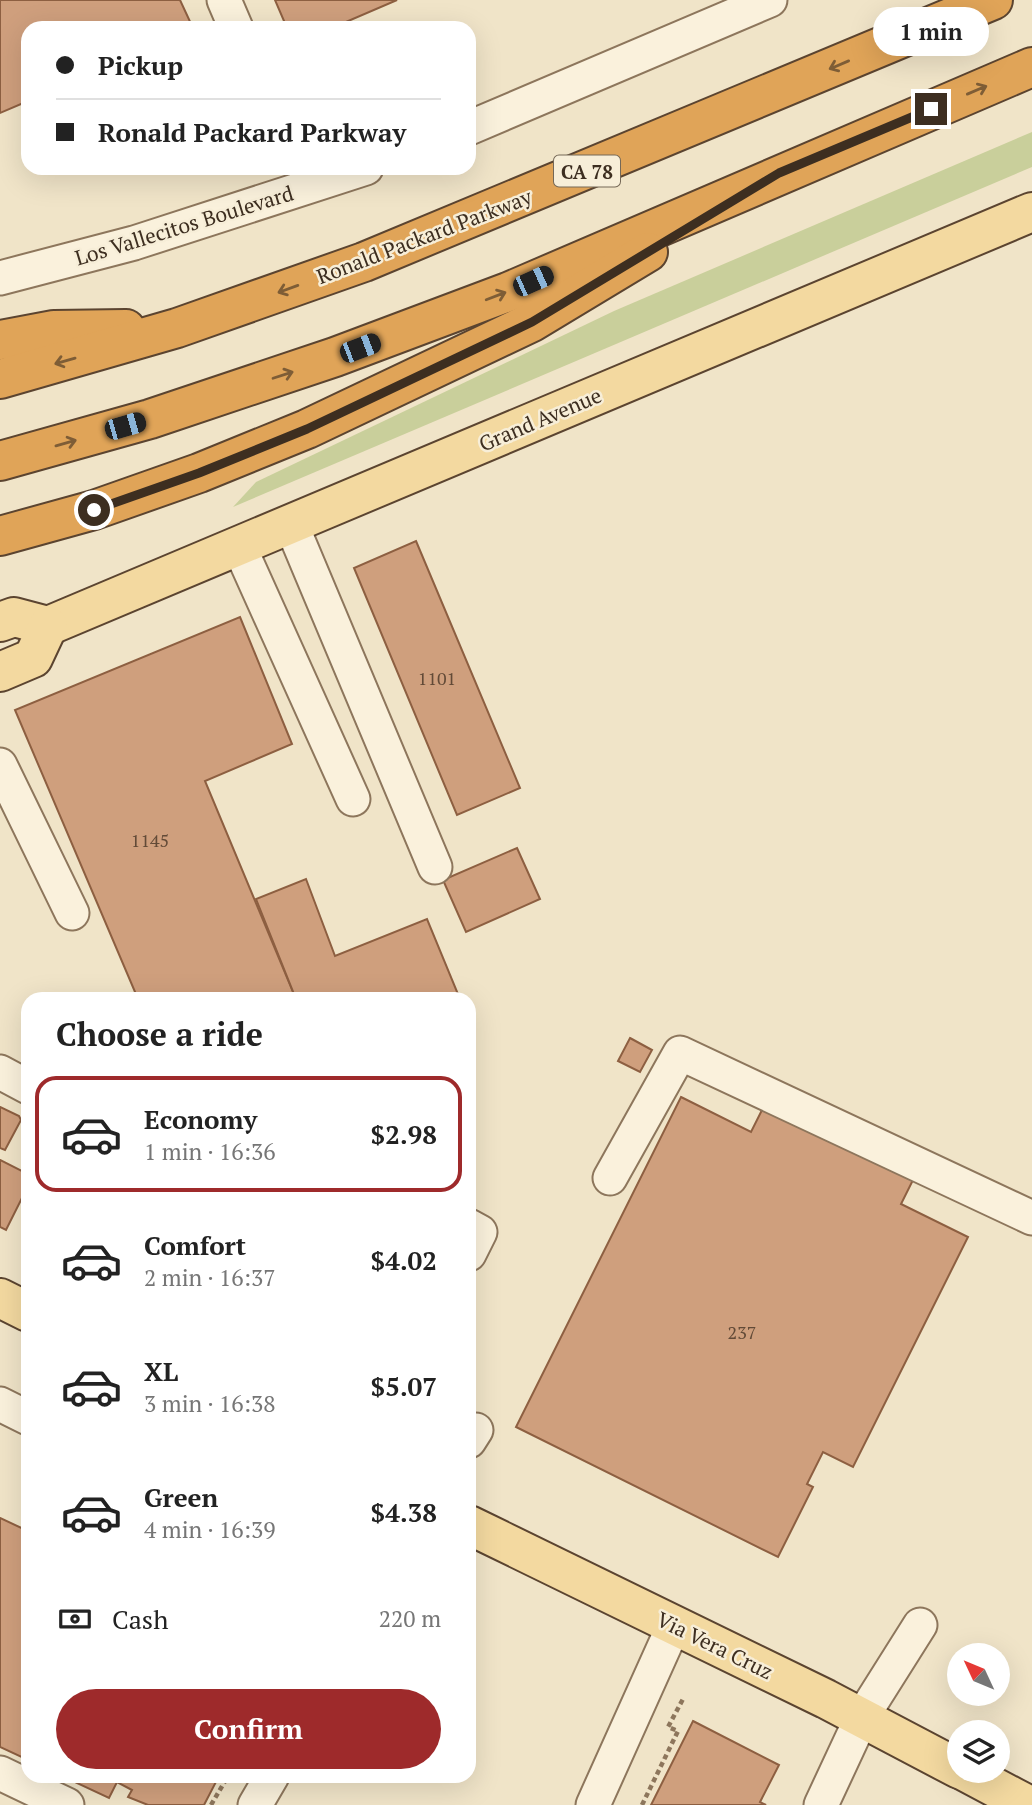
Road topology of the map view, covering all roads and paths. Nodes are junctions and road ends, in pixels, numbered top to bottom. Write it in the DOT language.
graph roads {
  1 [pos="224,0"];
  2 [pos="770,0"];
  3 [pos="993,0"];
  4 [pos="233,21"];
  5 [pos="1032,67"];
  6 [pos="476,125"];
  7 [pos="779,173"];
  8 [pos="322,175"];
  9 [pos="297,179"];
  10 [pos="1032,212"];
  11 [pos="0,278"];
  12 [pos="177,328"];
  13 [pos="0,340"];
  14 [pos="0,379"];
  15 [pos="0,461"];
  16 [pos="291,524"];
  17 [pos="0,536"];
  18 [pos="239,546"];
  19 [pos="0,622"];
  20 [pos="48,626"];
  21 [pos="0,672"];
  22 [pos="0,765"];
  23 [pos="353,799"];
  24 [pos="435,867"];
  25 [pos="72,913"];
  26 [pos="0,1073"];
  27 [pos="21,1084"];
  28 [pos="610,1178"];
  29 [pos="1032,1218"];
  30 [pos="0,1298"];
  31 [pos="21,1308"];
  32 [pos="0,1404"];
  33 [pos="21,1414"];
  34 [pos="476,1528"];
  35 [pos="674,1625"];
  36 [pos="919,1625"];
  37 [pos="683,1699"];
  38 [pos="862,1717"];
  39 [pos="947,1763"];
  40 [pos="0,1773"];
  41 [pos="224,1783"];
  42 [pos="268,1783"];
  43 [pos="987,1783"];
  44 [pos="66,1805"];
  45 [pos="211,1805"];
  46 [pos="255,1805"];
  47 [pos="593,1805"];
  48 [pos="642,1805"];
  49 [pos="821,1805"];
  50 [pos="1028,1805"];
  1 -- 4 [label="street"];
  2 -- 6 [label="street"];
  3 -- 12 [label="highway, Ronald Packard Parkway / CA 78, one-way"];
  7 -- 5 [label="highway, one-way"];
  15 -- 7 [label="highway, one-way"];
  7 -- 17 [label="highway"];
  8 -- 9 [label="street, Los Vallecitos Boulevard"];
  9 -- 11 [label="street, Los Vallecitos Boulevard"];
  10 -- 16 [label="main road, Grand Avenue"];
  12 -- 13 [label="highway"];
  12 -- 14 [label="highway, Ronald Packard Parkway / CA 78, one-way"];
  16 -- 18 [label="main road, Grand Avenue"];
  16 -- 24 [label="street"];
  18 -- 20 [label="main road, Grand Avenue"];
  18 -- 23 [label="street"];
  19 -- 20 [label="main road"];
  20 -- 21 [label="main road"];
  22 -- 25 [label="street"];
  26 -- 27 [label="street"];
  28 -- 29 [label="street"];
  30 -- 31 [label="main road"];
  32 -- 33 [label="street"];
  34 -- 35 [label="main road, Via Vera Cruz"];
  35 -- 38 [label="main road, Via Vera Cruz"];
  35 -- 47 [label="street"];
  36 -- 38 [label="street"];
  37 -- 48 [label="path"];
  38 -- 39 [label="main road, Via Vera Cruz"];
  38 -- 49 [label="street"];
  40 -- 44 [label="street"];
  41 -- 45 [label="path"];
  42 -- 46 [label="street"];
  43 -- 50 [label="main road"];
}
